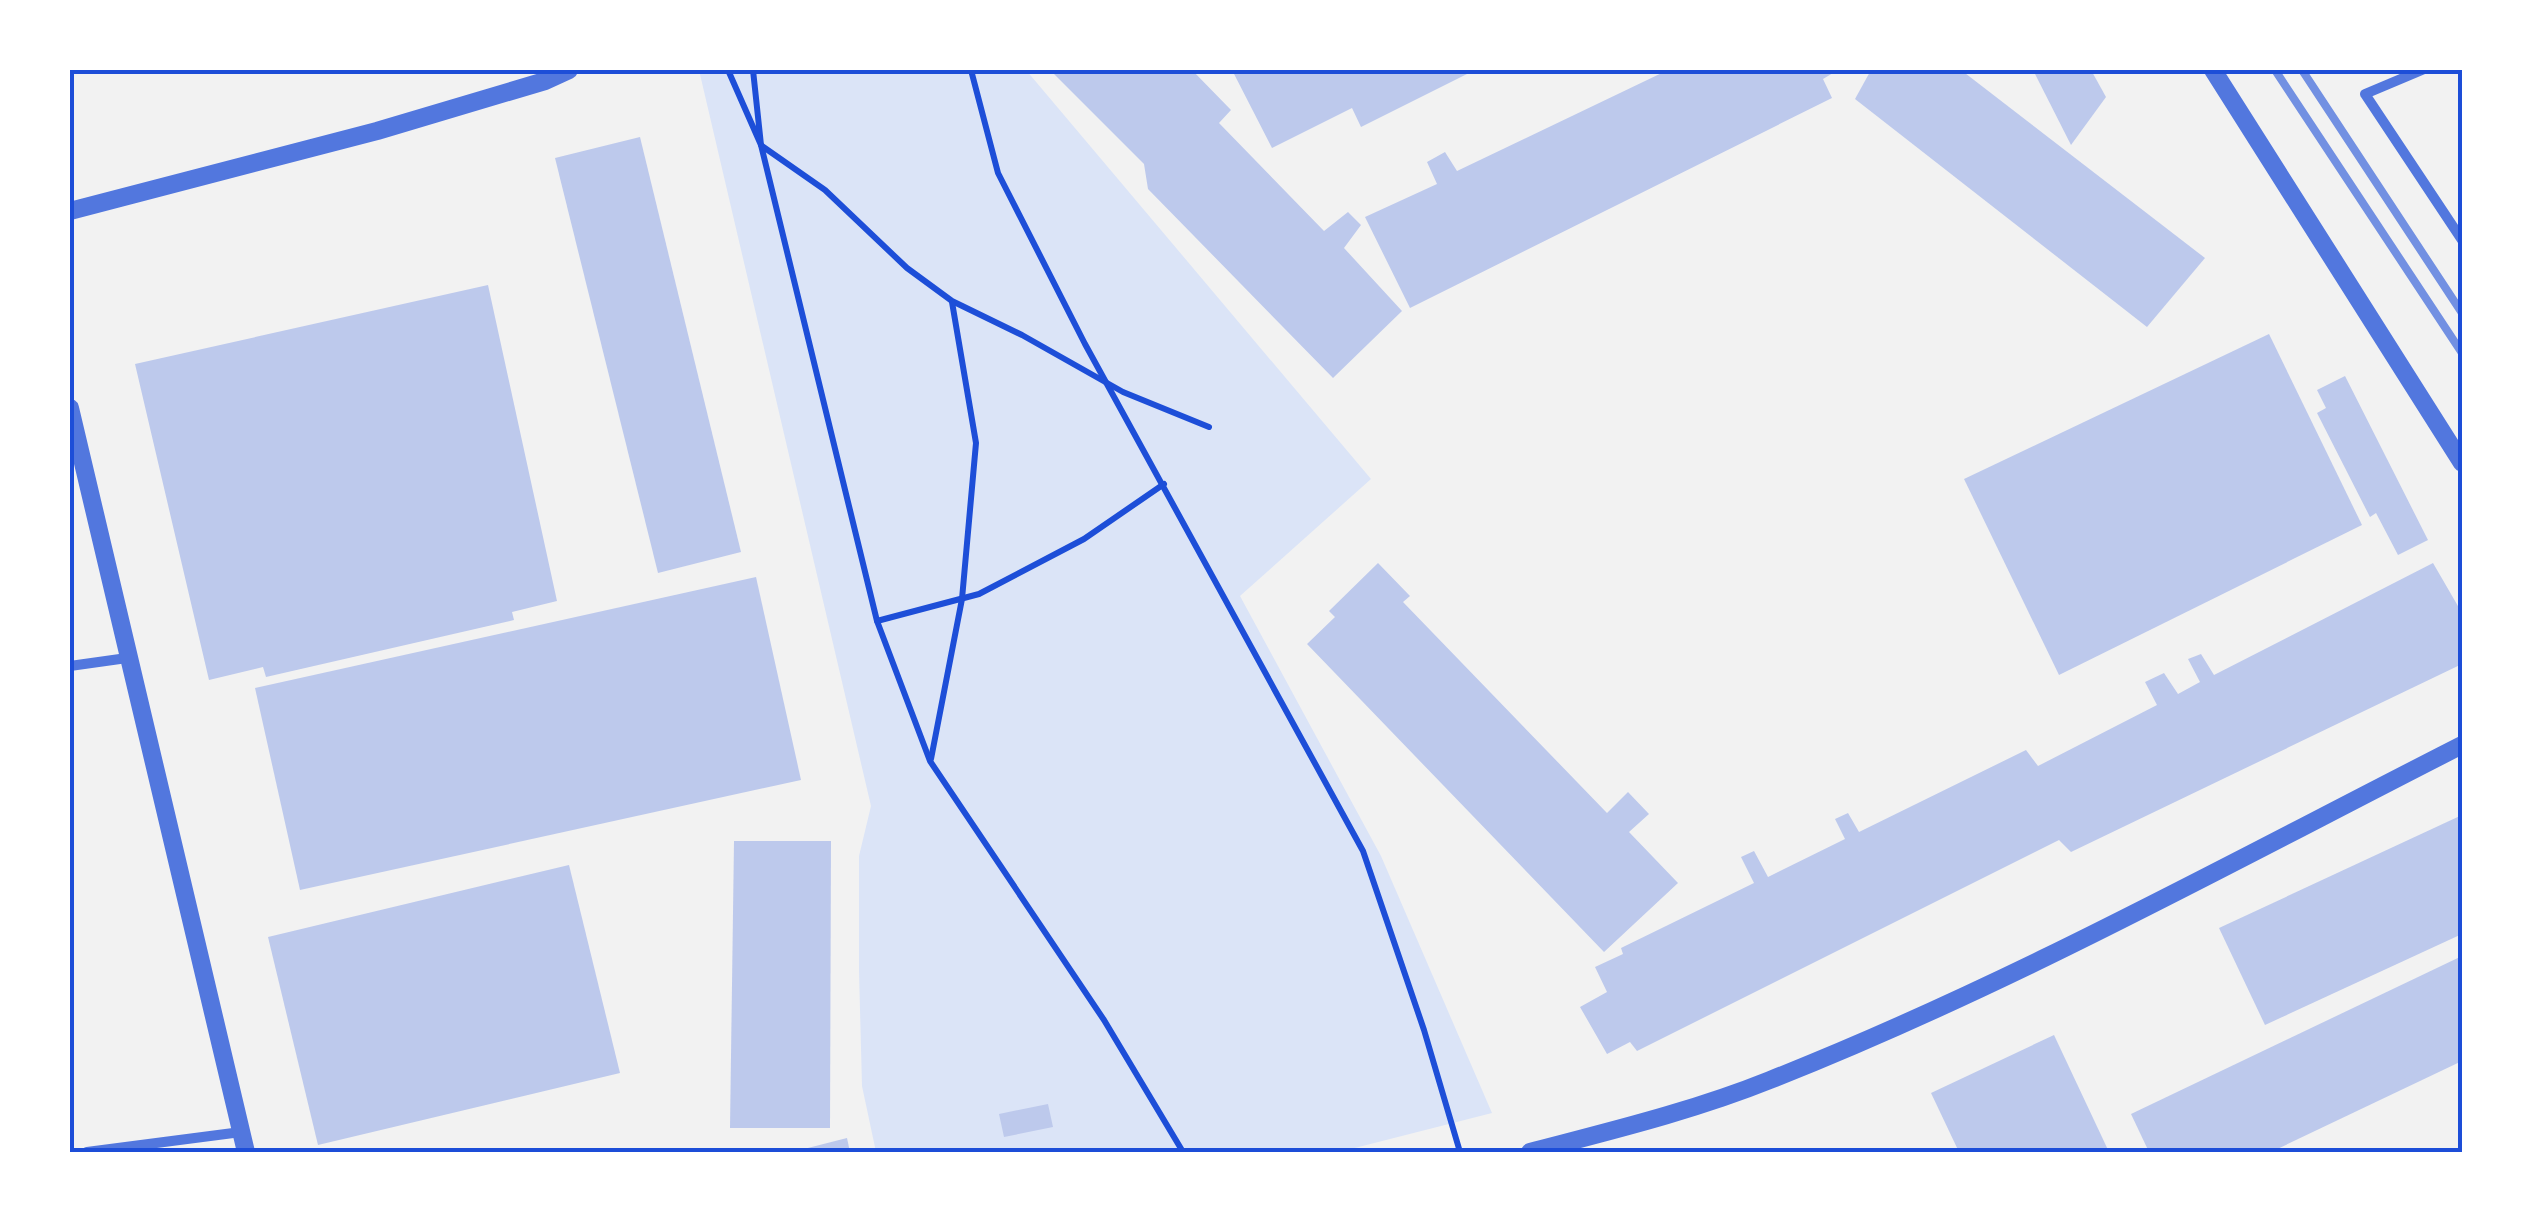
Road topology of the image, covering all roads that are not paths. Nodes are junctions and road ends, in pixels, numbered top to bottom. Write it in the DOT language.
graph roads {
  1 [pos="569,70"];
  2 [pos="2213,70"];
  3 [pos="2422,70"];
  4 [pos="70,210"];
  5 [pos="2462,240"];
  6 [pos="70,408"];
  7 [pos="2462,462"];
  8 [pos="127,658"];
  9 [pos="70,666"];
  10 [pos="2462,745"];
  11 [pos="242,1132"];
  12 [pos="88,1152"];
  13 [pos="246,1152"];
  14 [pos="1530,1152"];
  1 -- 4 [label="street"];
  2 -- 7 [label="street"];
  3 -- 5 [label="street"];
  6 -- 8 [label="street"];
  8 -- 9 [label="street"];
  8 -- 11 [label="street"];
  10 -- 14 [label="street"];
  11 -- 12 [label="street"];
  11 -- 13 [label="street"];
}
